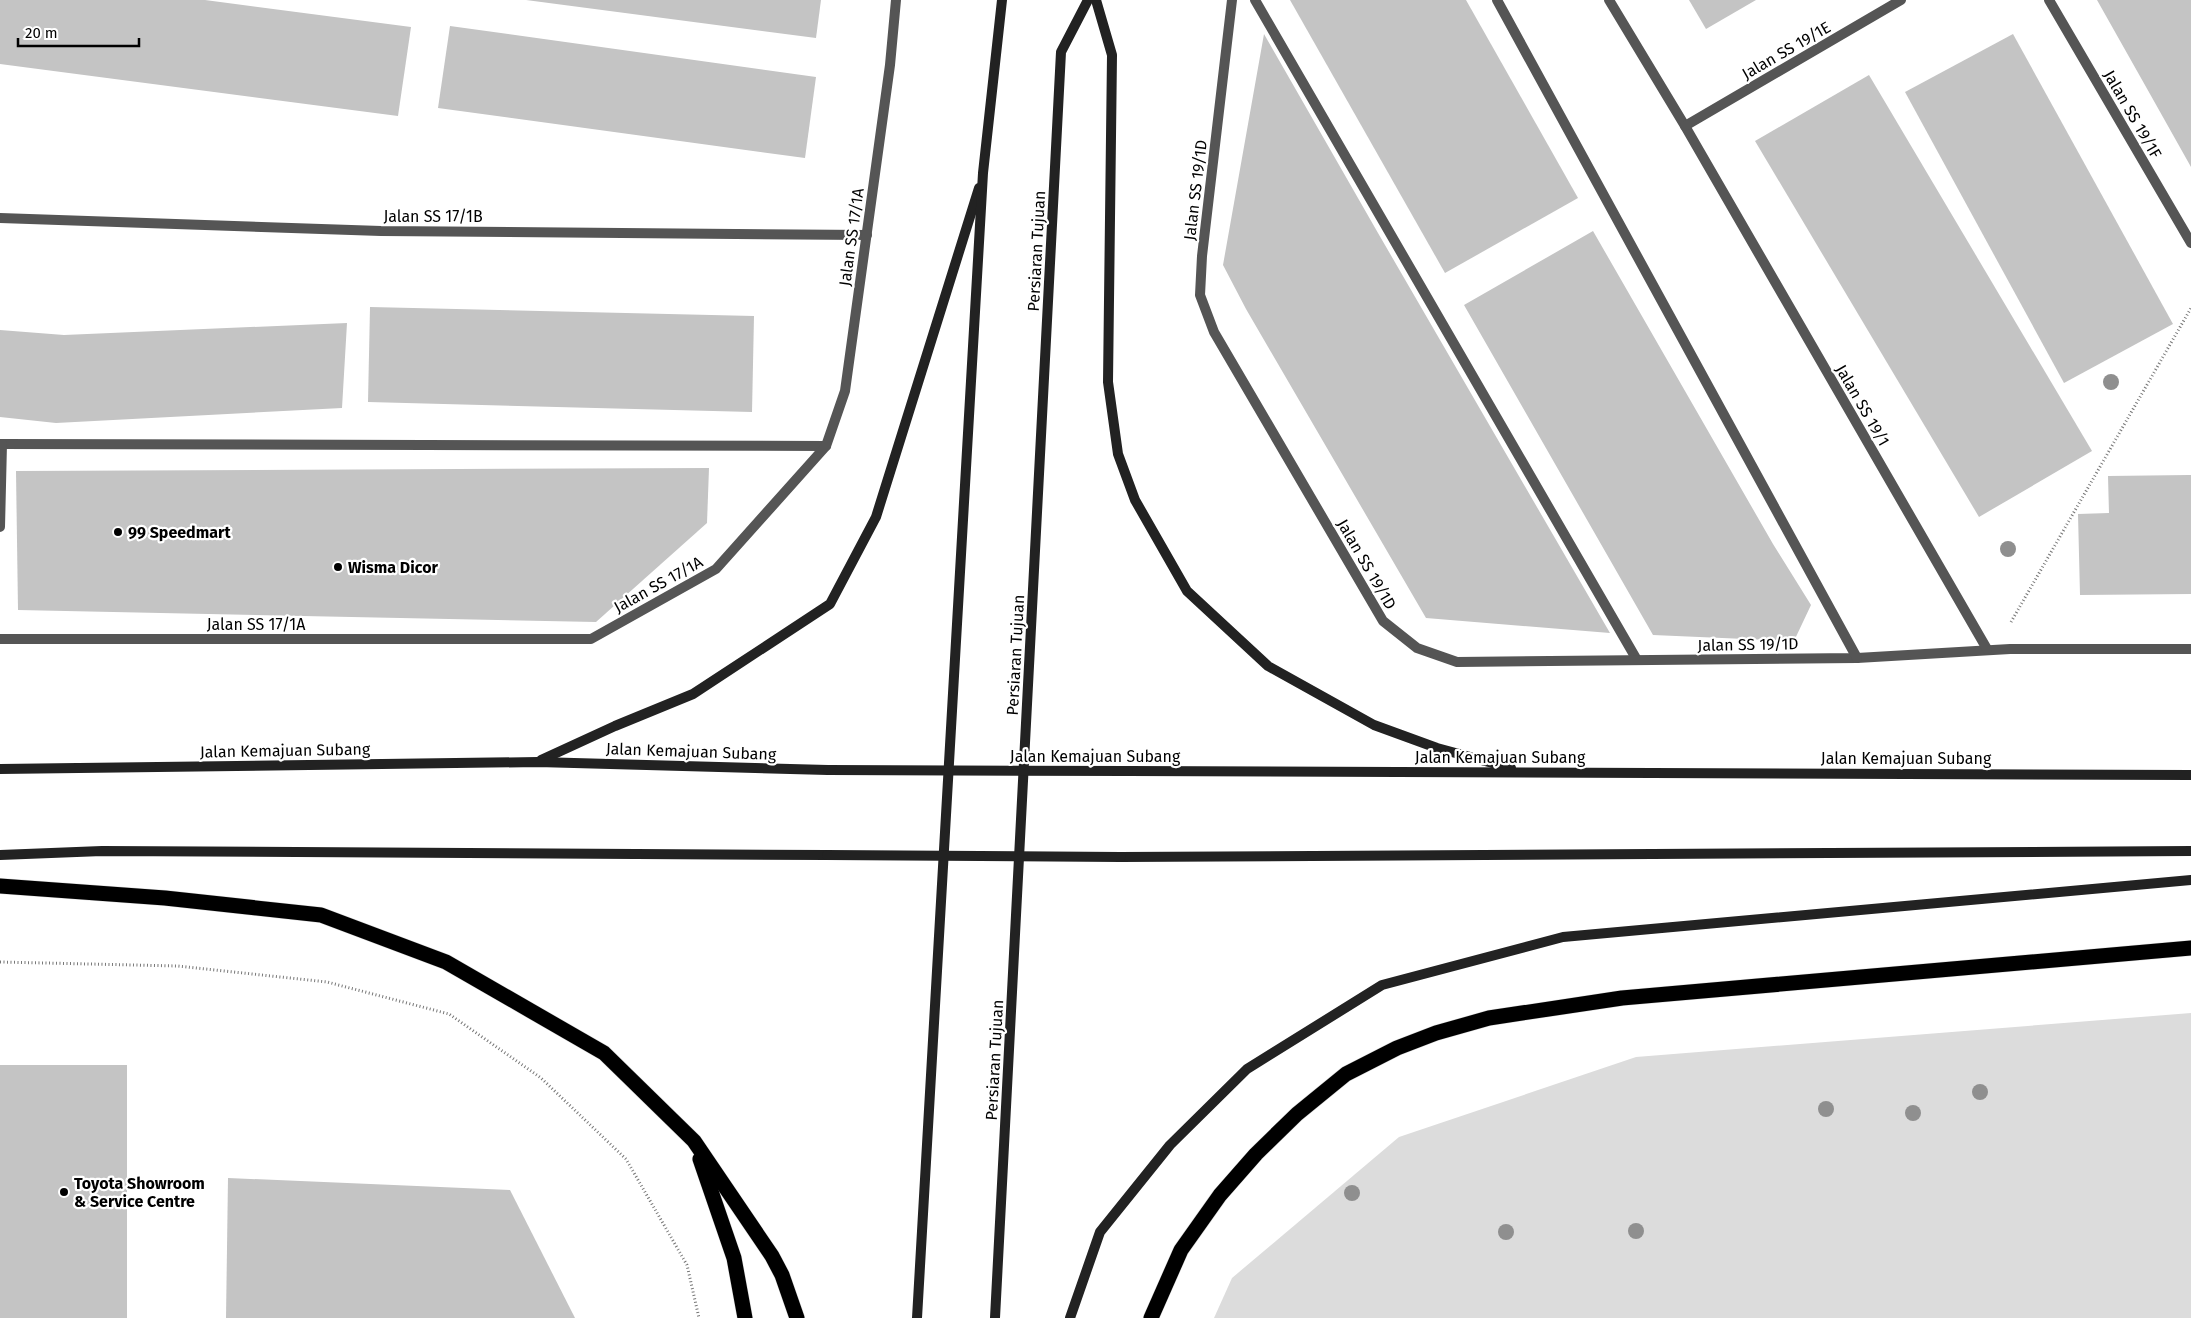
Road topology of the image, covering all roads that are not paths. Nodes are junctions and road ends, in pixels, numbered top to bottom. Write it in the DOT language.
graph roads {
  1 [pos="896,0"];
  2 [pos="1002,0"];
  3 [pos="1088,0"];
  4 [pos="1096,0"];
  5 [pos="1232,0"];
  6 [pos="1255,0"];
  7 [pos="1497,0"];
  8 [pos="1609,0"];
  9 [pos="1902,0"];
  10 [pos="2049,0"];
  11 [pos="1685,126"];
  12 [pos="983,173"];
  13 [pos="0,218"];
  14 [pos="867,235"];
  15 [pos="2191,243"];
  16 [pos="1,444"];
  17 [pos="826,446"];
  18 [pos="0,527"];
  19 [pos="0,639"];
  20 [pos="1987,649"];
  21 [pos="2191,649"];
  22 [pos="1857,658"];
  23 [pos="1637,660"];
  24 [pos="538,762"];
  25 [pos="0,768"];
  26 [pos="1526,771"];
  27 [pos="2191,775"];
  28 [pos="2191,851"];
  29 [pos="0,855"];
  30 [pos="2191,880"];
  31 [pos="0,886"];
  32 [pos="2191,948"];
  33 [pos="694,1141"];
  34 [pos="745,1318"];
  35 [pos="797,1318"];
  36 [pos="917,1318"];
  37 [pos="995,1318"];
  38 [pos="1070,1318"];
  39 [pos="1151,1318"];
  1 -- 14 [label="street, Jalan SS 17/1A"];
  2 -- 12 [label="main road"];
  3 -- 37 [label="main road, Persiaran Tujuan"];
  4 -- 26 [label="main road"];
  5 -- 23 [label="street, Jalan SS 19/1D"];
  6 -- 23 [label="street"];
  7 -- 22 [label="street"];
  8 -- 11 [label="street, Jalan SS 19/1"];
  9 -- 11 [label="street, Jalan SS 19/1E"];
  10 -- 15 [label="street, Jalan SS 19/1F"];
  11 -- 20 [label="street, Jalan SS 19/1"];
  12 -- 24 [label="main road"];
  12 -- 36 [label="main road"];
  13 -- 14 [label="street, Jalan SS 17/1B"];
  14 -- 17 [label="street, Jalan SS 17/1A"];
  16 -- 17 [label="street"];
  16 -- 18 [label="street"];
  17 -- 19 [label="street, Jalan SS 17/1A"];
  20 -- 21 [label="street"];
  20 -- 22 [label="street, Jalan SS 19/1D"];
  22 -- 23 [label="street, Jalan SS 19/1D"];
  24 -- 25 [label="main road, Jalan Kemajuan Subang"];
  24 -- 26 [label="main road, Jalan Kemajuan Subang, bridge"];
  26 -- 27 [label="main road, Jalan Kemajuan Subang"];
  28 -- 29 [label="main road, bridge"];
  30 -- 38 [label="main road"];
  31 -- 33 [label="highway"];
  32 -- 39 [label="highway"];
  33 -- 34 [label="highway"];
  33 -- 35 [label="highway"];
}
